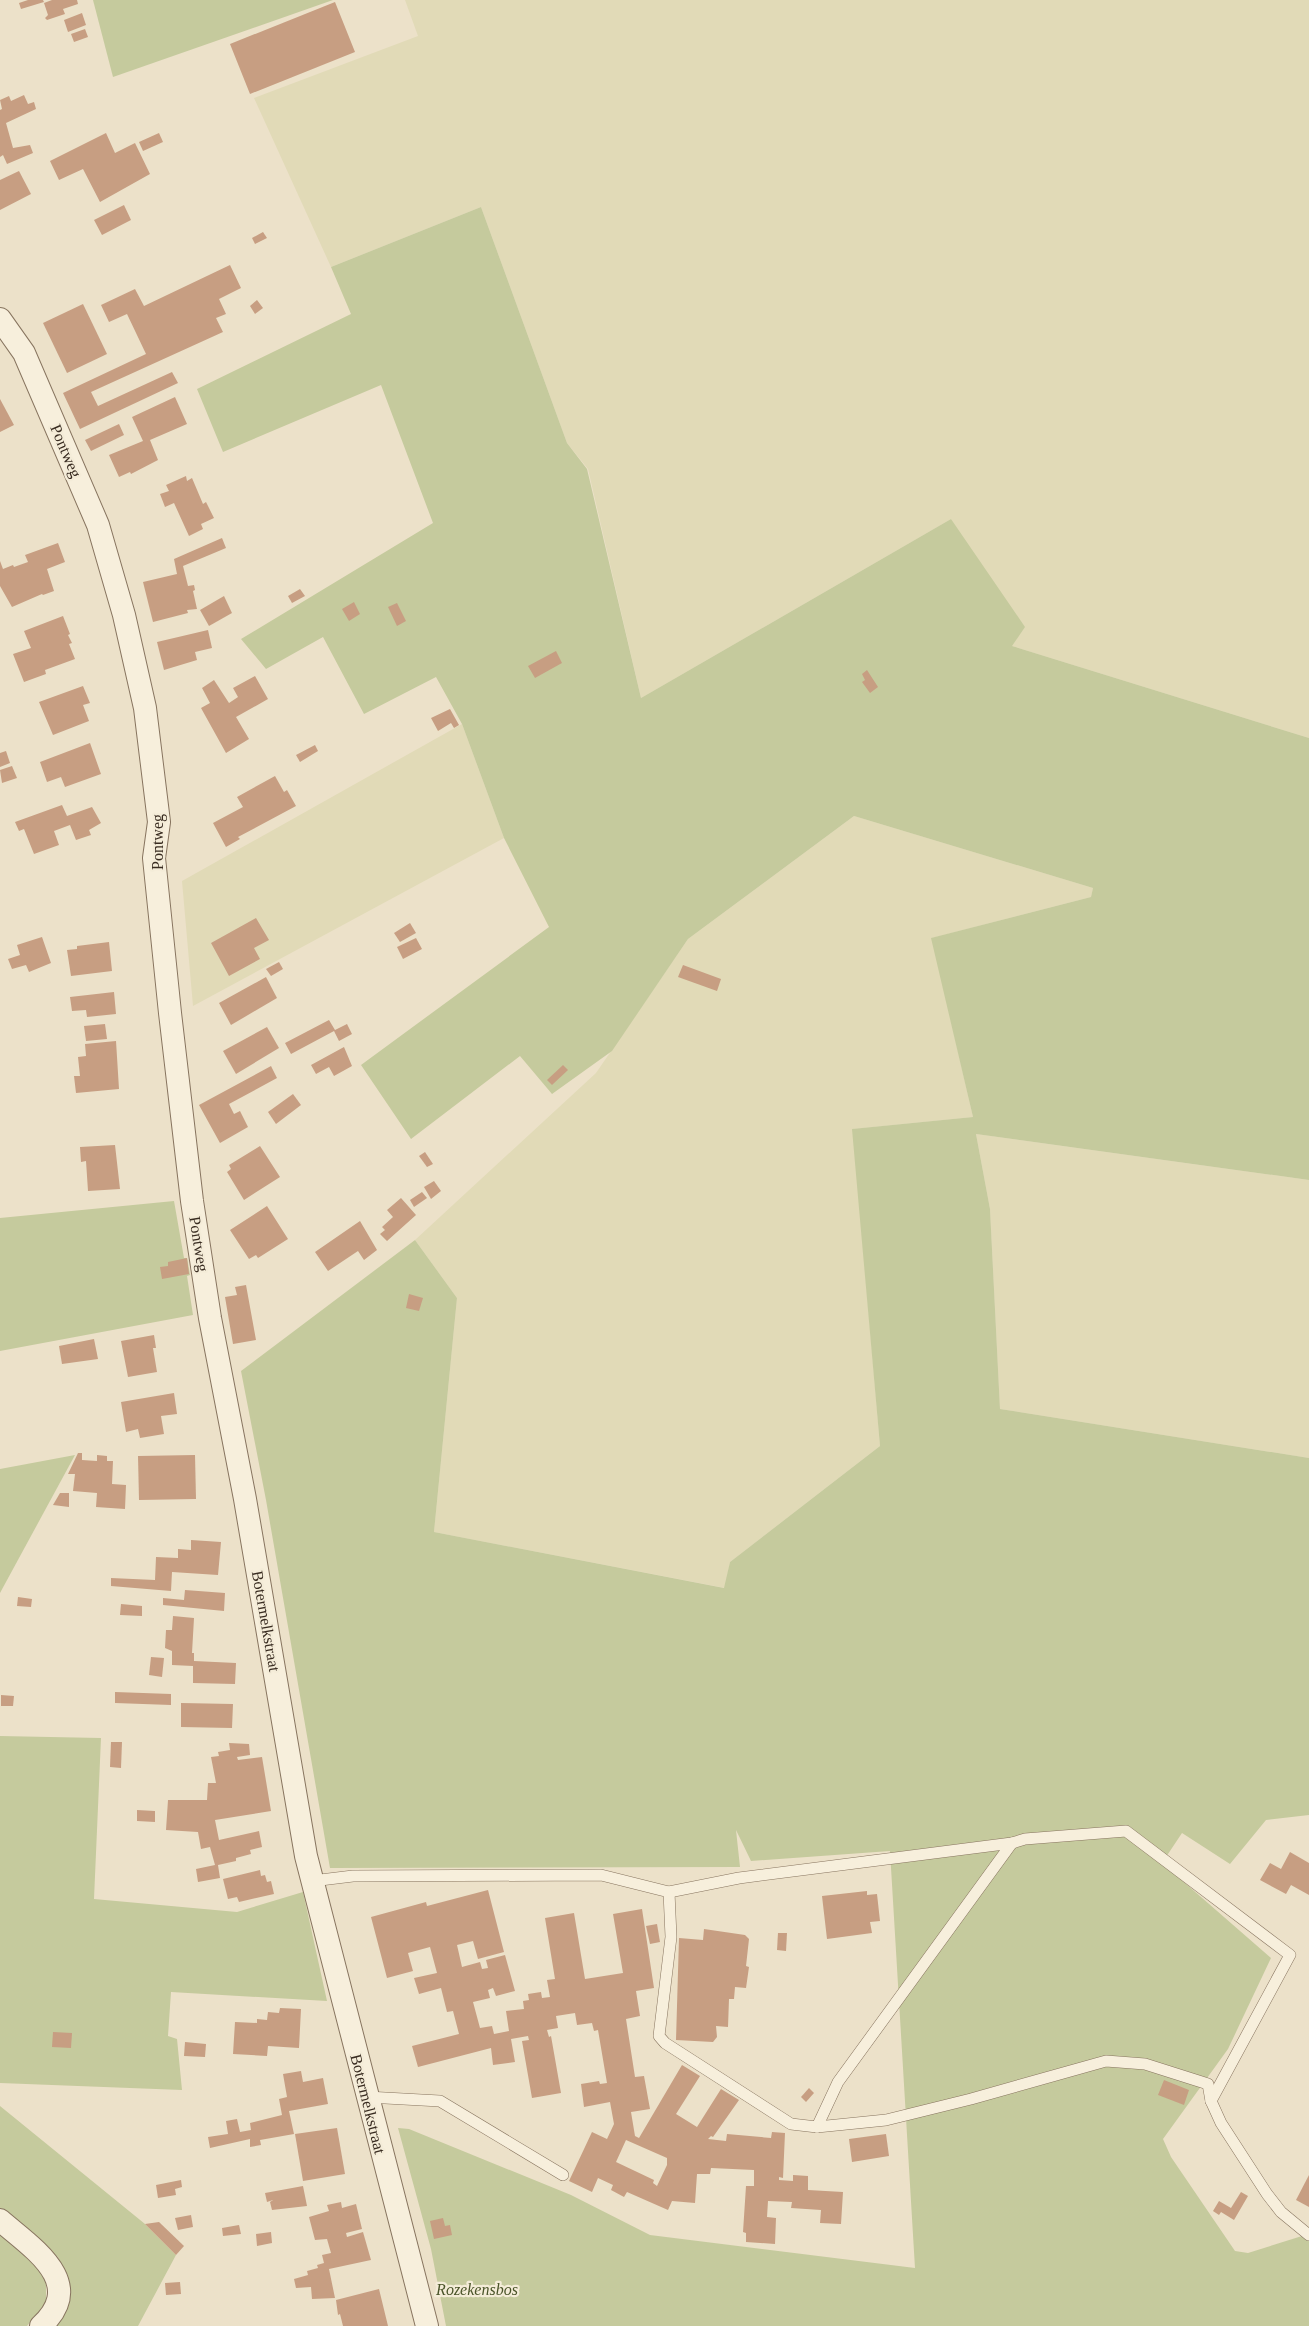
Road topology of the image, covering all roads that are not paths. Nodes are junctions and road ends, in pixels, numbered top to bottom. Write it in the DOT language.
graph roads {
  1 [pos="0,319"];
  2 [pos="219,1361"];
  3 [pos="1012,1843"];
  4 [pos="312,1881"];
  5 [pos="669,1892"];
  6 [pos="367,2097"];
  7 [pos="1212,2101"];
  8 [pos="817,2126"];
  9 [pos="563,2176"];
  10 [pos="0,2220"];
  11 [pos="1309,2235"];
  12 [pos="41,2326"];
  13 [pos="427,2326"];
  1 -- 2 [label="street, Pontweg"];
  2 -- 4 [label="street, Botermelkstraat"];
  3 -- 5 [label="lane"];
  3 -- 7 [label="lane"];
  3 -- 8 [label="lane"];
  4 -- 5 [label="lane"];
  4 -- 6 [label="street, Botermelkstraat"];
  5 -- 8 [label="lane"];
  6 -- 9 [label="lane"];
  6 -- 13 [label="street, Botermelkstraat"];
  7 -- 8 [label="lane"];
  7 -- 11 [label="lane"];
  10 -- 12 [label="street"];
}
